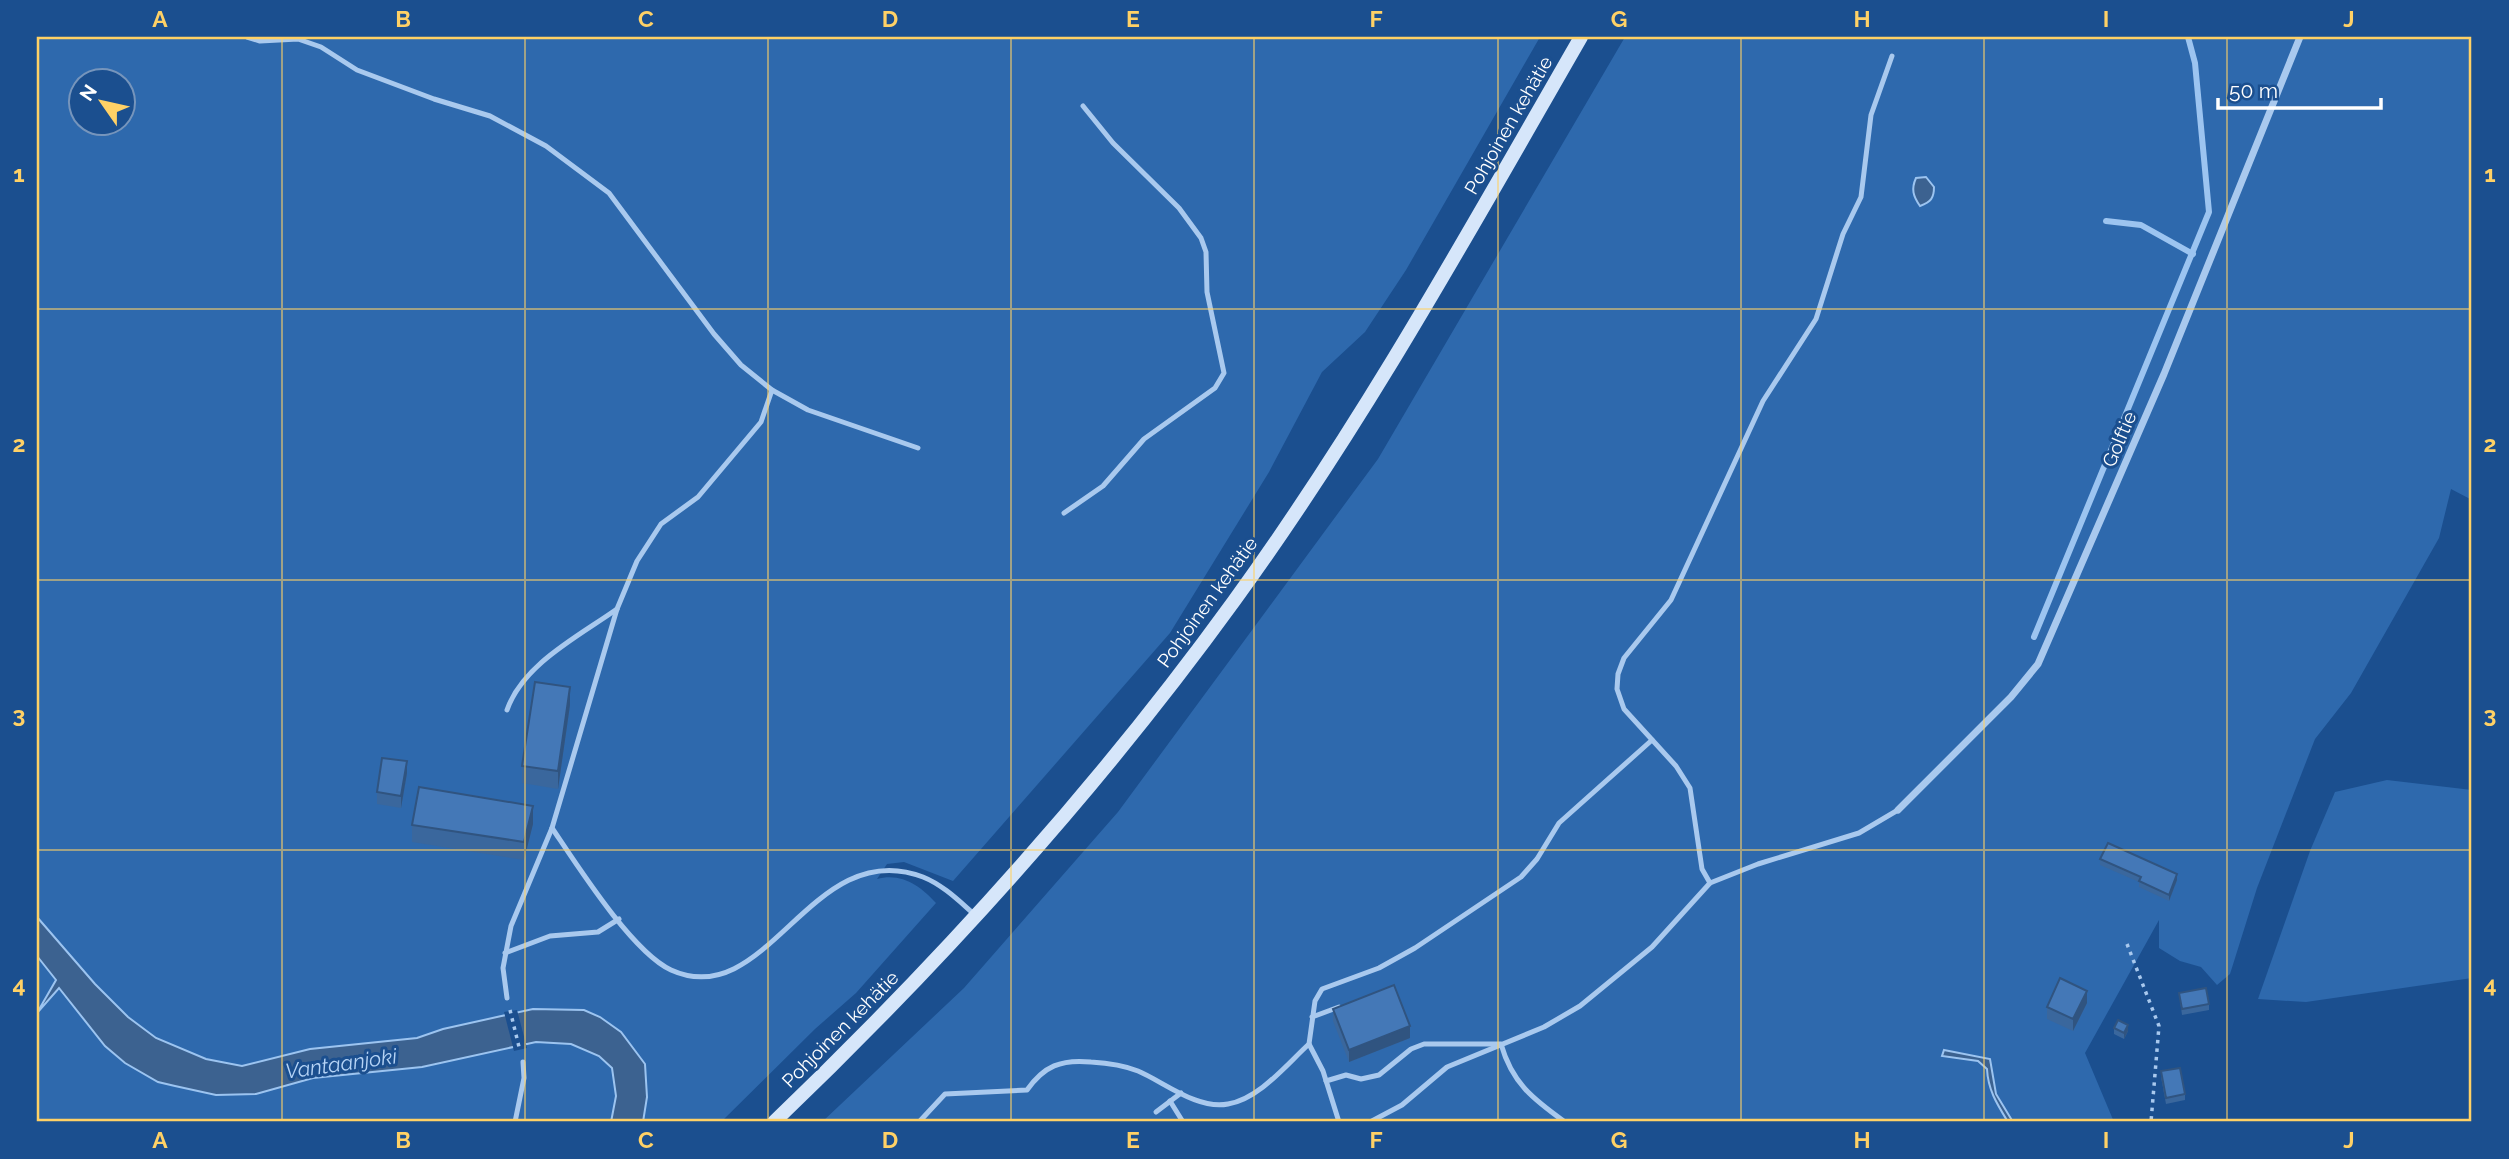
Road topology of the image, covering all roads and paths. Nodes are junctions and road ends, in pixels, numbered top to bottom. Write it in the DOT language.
graph roads {
  1 [pos="247,37"];
  2 [pos="1581,37"];
  3 [pos="2300,37"];
  4 [pos="1892,56"];
  5 [pos="1083,106"];
  6 [pos="772,390"];
  7 [pos="918,448"];
  8 [pos="1064,513"];
  9 [pos="617,609"];
  10 [pos="507,710"];
  11 [pos="1652,740"];
  12 [pos="1898,810"];
  13 [pos="552,828"];
  14 [pos="1710,883"];
  15 [pos="977,917"];
  16 [pos="619,919"];
  17 [pos="2127,944"];
  18 [pos="505,953"];
  19 [pos="507,998"];
  20 [pos="1347,1004"];
  21 [pos="1312,1017"];
  22 [pos="1309,1044"];
  23 [pos="1501,1044"];
  24 [pos="523,1062"];
  25 [pos="1326,1081"];
  26 [pos="1181,1093"];
  27 [pos="1170,1101"];
  28 [pos="1156,1112"];
  29 [pos="515,1122"];
  30 [pos="774,1122"];
  31 [pos="919,1122"];
  32 [pos="1183,1122"];
  33 [pos="1339,1122"];
  34 [pos="1370,1122"];
  35 [pos="1565,1122"];
  36 [pos="2151,1122"];
  1 -- 6 [label="lane"];
  2 -- 15 [label="main road, Pohjoinen kehätie"];
  3 -- 12 [label="street, Golftie"];
  4 -- 11 [label="lane"];
  5 -- 8 [label="lane"];
  6 -- 7 [label="lane"];
  6 -- 9 [label="lane"];
  9 -- 10 [label="lane"];
  9 -- 13 [label="lane"];
  11 -- 14 [label="lane"];
  11 -- 21 [label="lane"];
  12 -- 14 [label="lane"];
  13 -- 16 [label="lane"];
  13 -- 18 [label="lane"];
  14 -- 23 [label="lane"];
  15 -- 16 [label="lane"];
  15 -- 30 [label="main road, Pohjoinen kehätie"];
  16 -- 18 [label="lane"];
  17 -- 36 [label="path"];
  18 -- 19 [label="lane"];
  19 -- 24 [label="path"];
  20 -- 21 [label="lane"];
  21 -- 22 [label="lane"];
  22 -- 25 [label="lane"];
  22 -- 26 [label="lane"];
  23 -- 25 [label="lane"];
  23 -- 34 [label="lane"];
  23 -- 35 [label="lane"];
  24 -- 29 [label="lane"];
  25 -- 33 [label="lane"];
  26 -- 27 [label="lane"];
  26 -- 31 [label="lane"];
  27 -- 28 [label="lane"];
  27 -- 32 [label="lane"];
}
